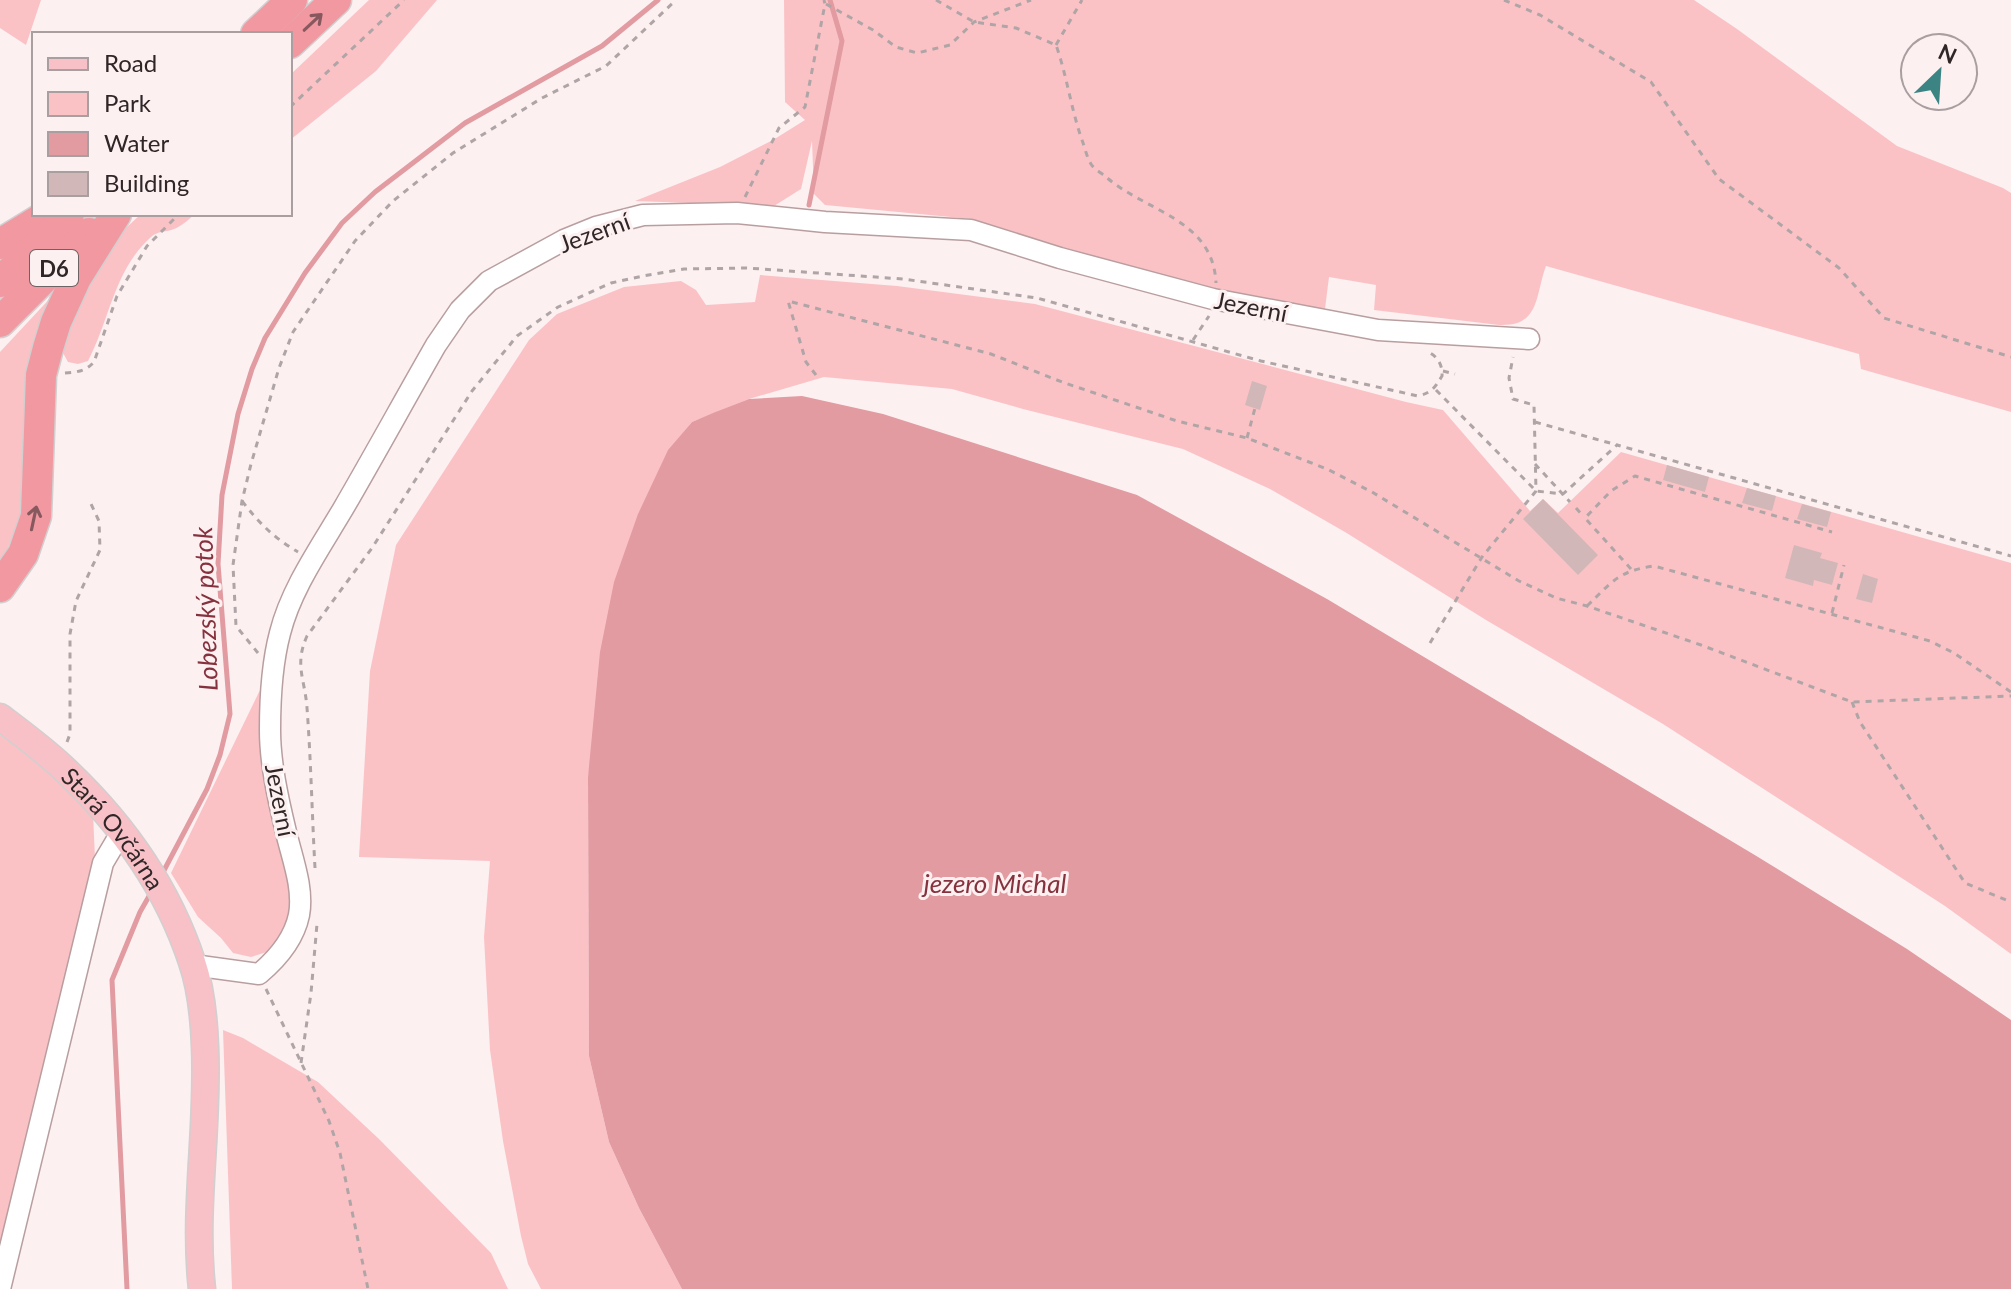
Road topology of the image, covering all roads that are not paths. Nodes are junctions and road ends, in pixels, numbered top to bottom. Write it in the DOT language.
graph roads {
  1 [pos="292,0"];
  2 [pos="336,0"];
  3 [pos="258,32"];
  4 [pos="292,41"];
  5 [pos="46,216"];
  6 [pos="67,216"];
  7 [pos="106,216"];
  8 [pos="115,216"];
  9 [pos="0,244"];
  10 [pos="0,282"];
  11 [pos="0,322"];
  12 [pos="1529,339"];
  13 [pos="0,587"];
  14 [pos="0,717"];
  15 [pos="122,831"];
  16 [pos="193,965"];
  17 [pos="0,1289"];
  18 [pos="202,1289"];
  1 -- 3 [label="highway"];
  4 -- 2 [label="highway, one-way"];
  5 -- 9 [label="highway"];
  6 -- 10 [label="highway, D6"];
  7 -- 11 [label="highway, D6"];
  13 -- 8 [label="highway, one-way"];
  12 -- 16 [label="lane, Jezerní"];
  14 -- 15 [label="main road, Stará Ovčárna"];
  15 -- 16 [label="main road, Stará Ovčárna"];
  15 -- 17 [label="lane"];
  16 -- 18 [label="main road, Stará Ovčárna"];
}
